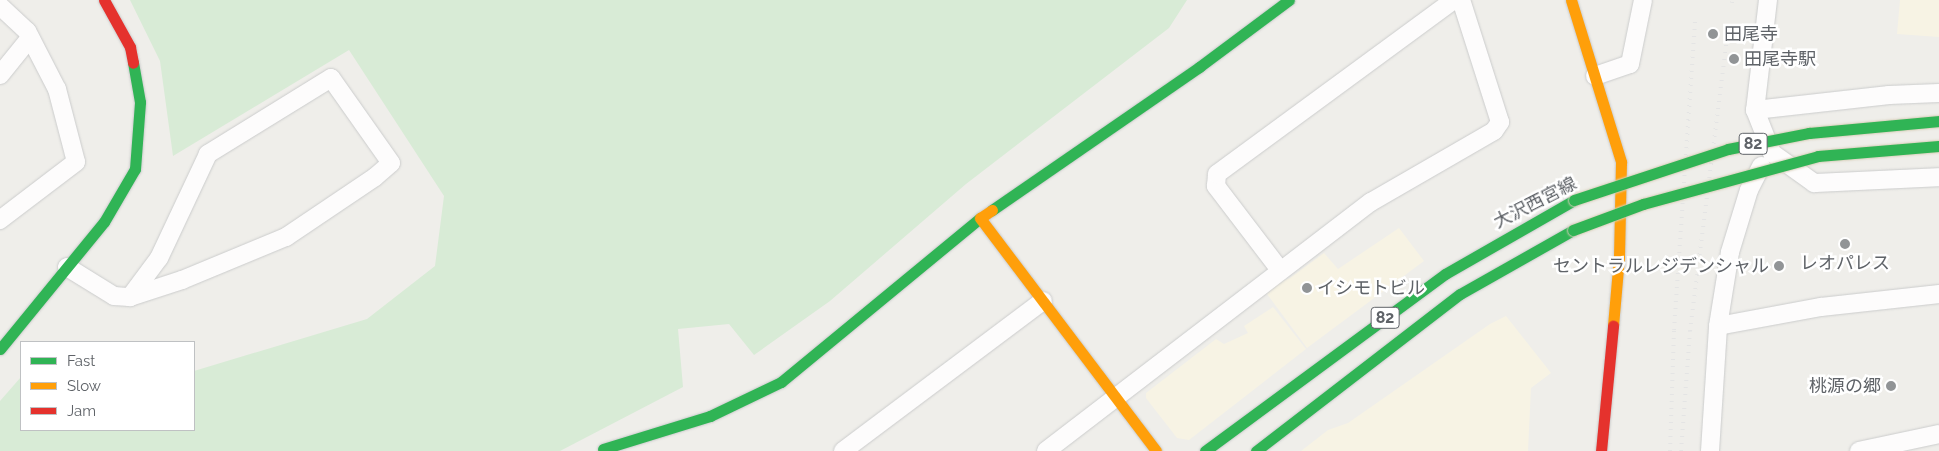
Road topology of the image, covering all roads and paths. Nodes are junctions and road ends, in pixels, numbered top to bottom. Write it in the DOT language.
graph roads {
  1 [pos="104,0"];
  2 [pos="1289,0"];
  3 [pos="1454,0"];
  4 [pos="1461,0"];
  5 [pos="1571,0"];
  6 [pos="1643,0"];
  7 [pos="1768,0"];
  8 [pos="0,6"];
  9 [pos="30,38"];
  10 [pos="0,75"];
  11 [pos="1595,76"];
  12 [pos="1939,94"];
  13 [pos="1755,110"];
  14 [pos="1939,122"];
  15 [pos="1939,146"];
  16 [pos="1772,153"];
  17 [pos="1939,177"];
  18 [pos="980,218"];
  19 [pos="0,220"];
  20 [pos="67,267"];
  21 [pos="1280,270"];
  22 [pos="1939,294"];
  23 [pos="130,297"];
  24 [pos="1043,301"];
  25 [pos="1718,326"];
  26 [pos="0,349"];
  27 [pos="1118,397"];
  28 [pos="1939,434"];
  29 [pos="601,450"];
  30 [pos="843,451"];
  31 [pos="1046,451"];
  32 [pos="1156,451"];
  33 [pos="1205,451"];
  34 [pos="1256,451"];
  35 [pos="1601,451"];
  36 [pos="1710,451"];
  37 [pos="1859,451"];
  1 -- 20 [label="street"];
  2 -- 18 [label="street"];
  3 -- 21 [label="street"];
  4 -- 21 [label="street"];
  5 -- 11 [label="street"];
  6 -- 11 [label="street"];
  7 -- 13 [label="street"];
  8 -- 9 [label="street"];
  9 -- 10 [label="street"];
  9 -- 19 [label="street"];
  11 -- 35 [label="street"];
  12 -- 13 [label="street"];
  13 -- 16 [label="street"];
  14 -- 33 [label="street, 大沢西宮線 / 82, bridge"];
  15 -- 34 [label="street, 82, bridge"];
  16 -- 17 [label="street"];
  16 -- 25 [label="street"];
  18 -- 24 [label="street"];
  18 -- 29 [label="street"];
  20 -- 23 [label="street"];
  20 -- 26 [label="street"];
  21 -- 27 [label="street"];
  22 -- 25 [label="street"];
  23 -- 23 [label="street"];
  24 -- 27 [label="street"];
  24 -- 30 [label="street"];
  25 -- 36 [label="street"];
  27 -- 31 [label="street"];
  27 -- 32 [label="street"];
  28 -- 37 [label="street"];
}
